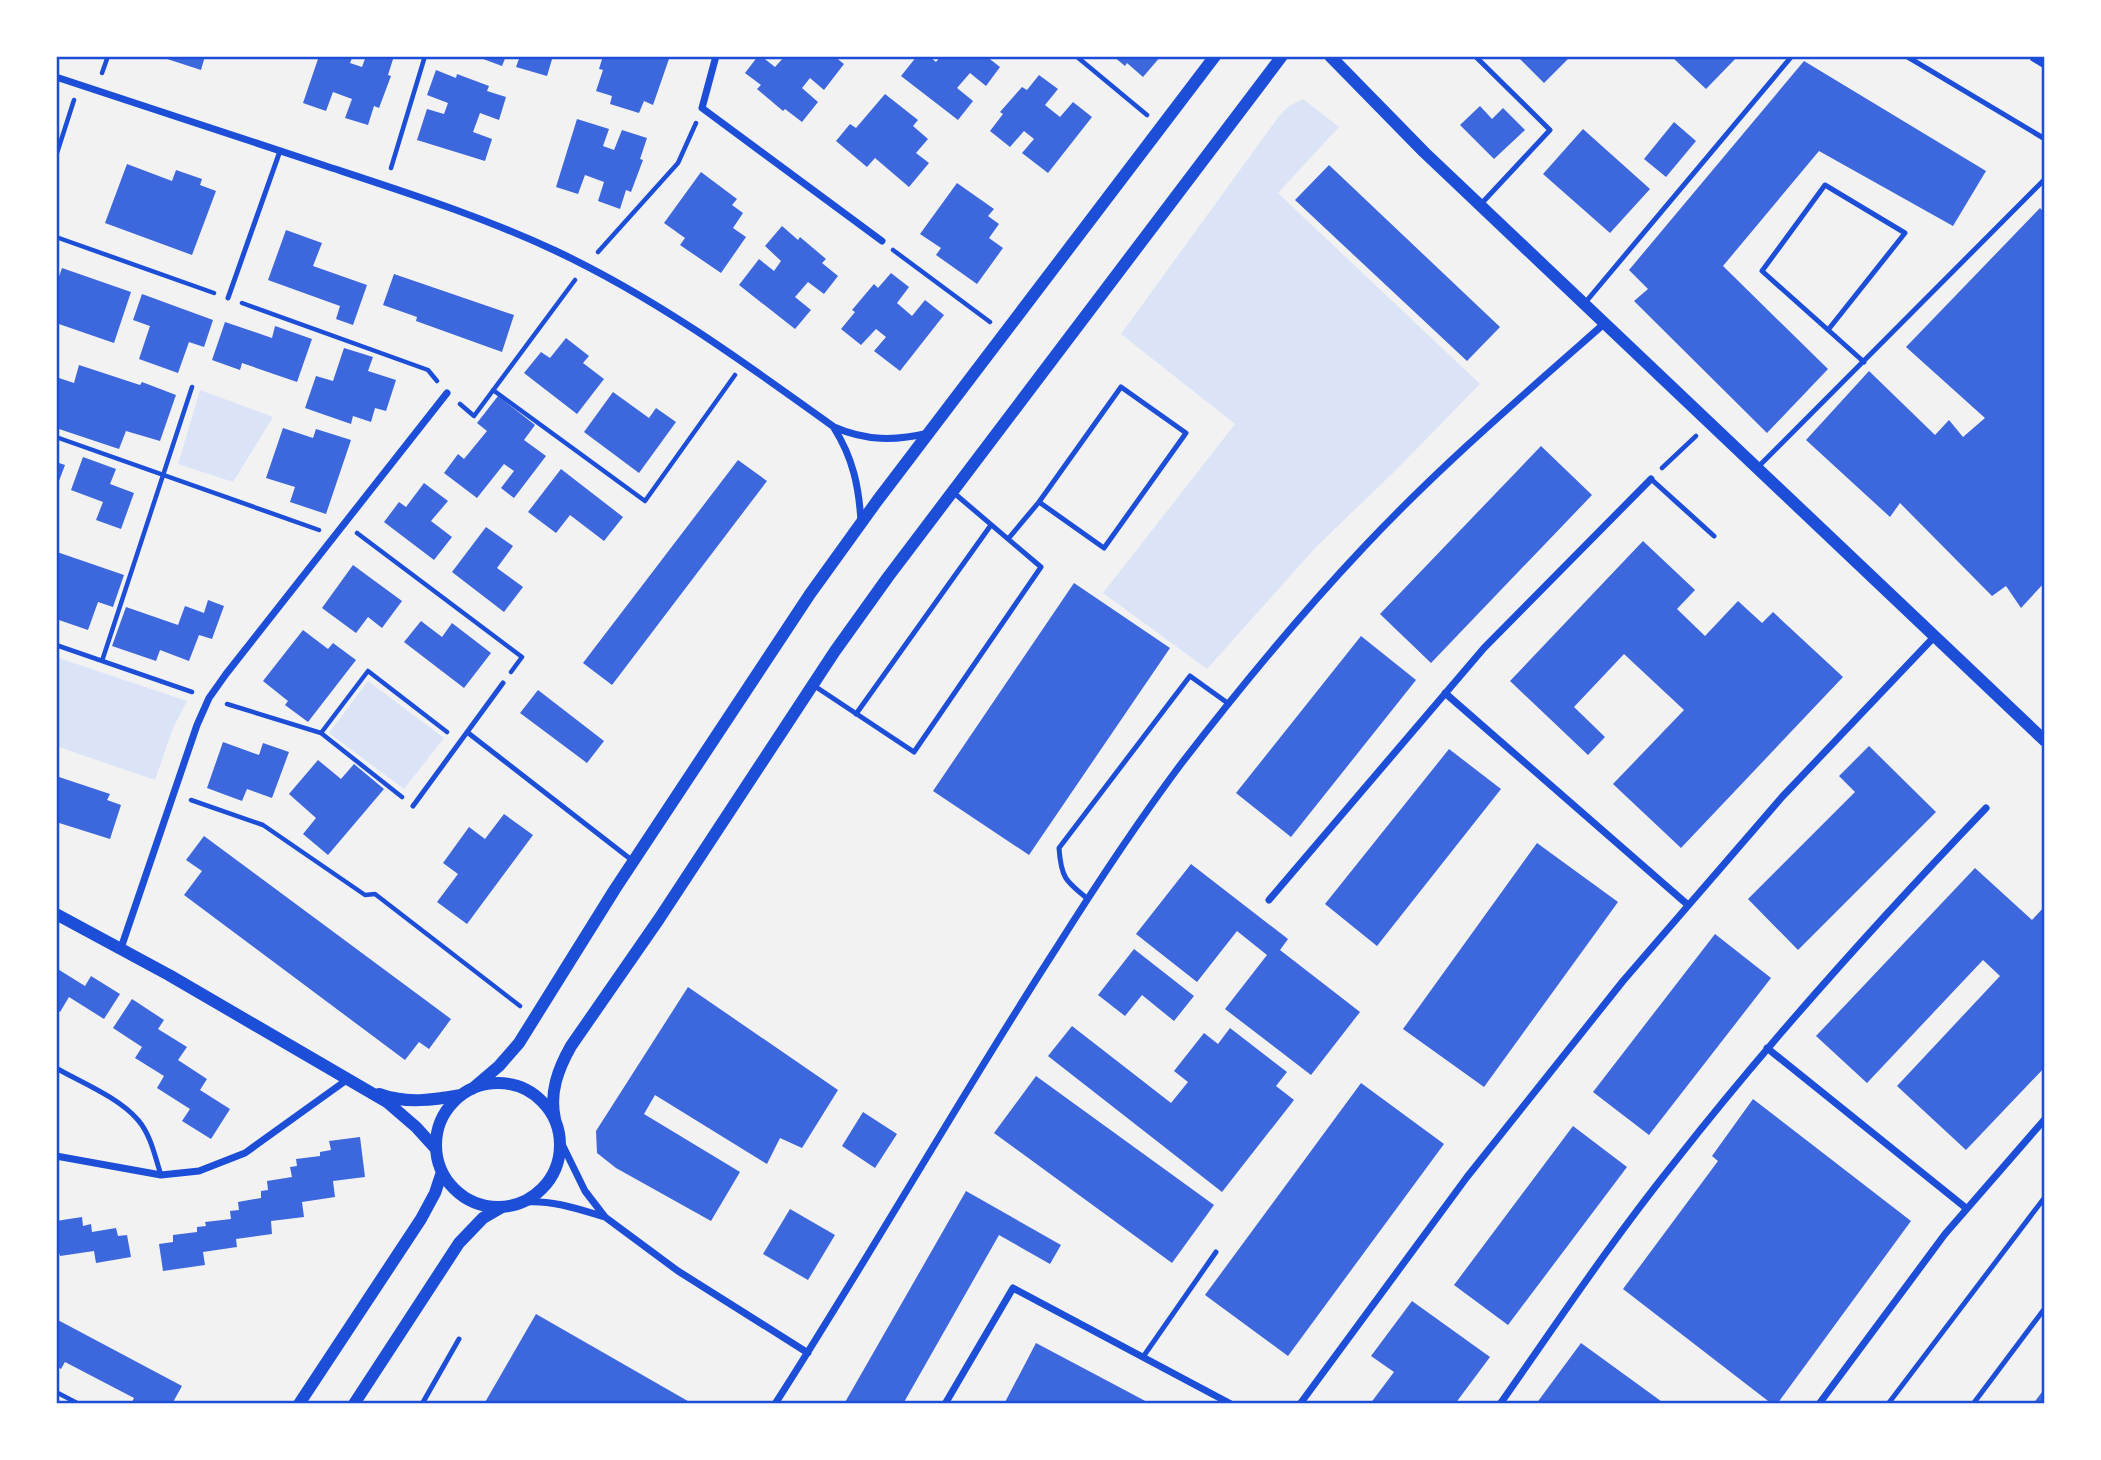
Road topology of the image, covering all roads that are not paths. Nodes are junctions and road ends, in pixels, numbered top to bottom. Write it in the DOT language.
graph roads {
  1 [pos="716,56"];
  2 [pos="1215,56"];
  3 [pos="1282,56"];
  4 [pos="1330,56"];
  5 [pos="1475,56"];
  6 [pos="1792,56"];
  7 [pos="1906,56"];
  8 [pos="2035,56"];
  9 [pos="2045,62"];
  10 [pos="56,77"];
  11 [pos="2045,139"];
  12 [pos="280,151"];
  13 [pos="2045,179"];
  14 [pos="1480,205"];
  15 [pos="881,241"];
  16 [pos="228,298"];
  17 [pos="1584,304"];
  18 [pos="1605,323"];
  19 [pos="1828,330"];
  20 [pos="1864,362"];
  21 [pos="447,393"];
  22 [pos="834,427"];
  23 [pos="929,432"];
  24 [pos="1757,468"];
  25 [pos="1651,479"];
  26 [pos="951,492"];
  27 [pos="1039,502"];
  28 [pos="861,523"];
  29 [pos="991,525"];
  30 [pos="1714,536"];
  31 [pos="1008,540"];
  32 [pos="1935,636"];
  33 [pos="503,683"];
  34 [pos="813,685"];
  35 [pos="1445,693"];
  36 [pos="1229,704"];
  37 [pos="856,714"];
  38 [pos="467,732"];
  39 [pos="2045,741"];
  40 [pos="413,806"];
  41 [pos="1986,808"];
  42 [pos="633,862"];
  43 [pos="1088,899"];
  44 [pos="1269,900"];
  45 [pos="1688,905"];
  46 [pos="56,914"];
  47 [pos="121,948"];
  48 [pos="1768,1048"];
  49 [pos="56,1068"];
  50 [pos="348,1079"];
  51 [pos="363,1088"];
  52 [pos="467,1092"];
  53 [pos="2045,1118"];
  54 [pos="555,1119"];
  55 [pos="561,1142"];
  56 [pos="436,1149"];
  57 [pos="56,1156"];
  58 [pos="442,1171"];
  59 [pos="161,1175"];
  60 [pos="2045,1197"];
  61 [pos="525,1202"];
  62 [pos="502,1207"];
  63 [pos="1966,1208"];
  64 [pos="606,1217"];
  65 [pos="1216,1252"];
  66 [pos="2045,1308"];
  67 [pos="459,1339"];
  68 [pos="808,1353"];
  69 [pos="1143,1357"];
  70 [pos="299,1404"];
  71 [pos="354,1404"];
  72 [pos="422,1404"];
  73 [pos="775,1404"];
  74 [pos="945,1404"];
  75 [pos="1231,1404"];
  76 [pos="1300,1404"];
  77 [pos="1500,1404"];
  78 [pos="1819,1404"];
  79 [pos="1888,1404"];
  80 [pos="1972,1404"];
  1 -- 15 [label="street"];
  2 -- 23 [label="street"];
  3 -- 26 [label="street"];
  4 -- 14 [label="street"];
  5 -- 14 [label="lane"];
  6 -- 17 [label="lane"];
  7 -- 11 [label="lane"];
  8 -- 9 [label="street"];
  10 -- 12 [label="street"];
  12 -- 16 [label="lane"];
  12 -- 22 [label="street"];
  13 -- 20 [label="lane"];
  14 -- 17 [label="street"];
  17 -- 18 [label="street"];
  18 -- 24 [label="street"];
  18 -- 36 [label="street"];
  19 -- 19 [label="lane"];
  19 -- 20 [label="lane"];
  20 -- 24 [label="lane"];
  21 -- 47 [label="street"];
  22 -- 23 [label="street"];
  22 -- 28 [label="street"];
  23 -- 28 [label="street"];
  24 -- 32 [label="street"];
  25 -- 30 [label="lane"];
  25 -- 35 [label="street"];
  26 -- 29 [label="lane"];
  26 -- 34 [label="street"];
  27 -- 27 [label="lane"];
  27 -- 31 [label="lane"];
  28 -- 42 [label="street"];
  29 -- 31 [label="lane"];
  29 -- 37 [label="lane"];
  31 -- 37 [label="lane"];
  32 -- 39 [label="street"];
  32 -- 45 [label="street"];
  33 -- 38 [label="lane"];
  34 -- 37 [label="lane"];
  34 -- 54 [label="street"];
  35 -- 44 [label="street"];
  35 -- 45 [label="street"];
  36 -- 43 [label="street"];
  36 -- 43 [label="lane"];
  38 -- 40 [label="lane"];
  38 -- 42 [label="lane"];
  41 -- 48 [label="street"];
  42 -- 52 [label="street"];
  43 -- 68 [label="street"];
  45 -- 76 [label="street"];
  46 -- 47 [label="street"];
  47 -- 50 [label="street"];
  48 -- 63 [label="street"];
  48 -- 77 [label="street"];
  49 -- 59 [label="lane"];
  50 -- 51 [label="street"];
  50 -- 59 [label="street"];
  51 -- 52 [label="street"];
  51 -- 56 [label="street"];
  52 -- 54 [label="street"];
  52 -- 56 [label="street"];
  53 -- 63 [label="street"];
  54 -- 55 [label="street"];
  55 -- 61 [label="street"];
  55 -- 64 [label="street"];
  56 -- 58 [label="street"];
  57 -- 59 [label="street"];
  58 -- 62 [label="street"];
  58 -- 70 [label="street"];
  60 -- 79 [label="lane"];
  61 -- 62 [label="street"];
  61 -- 64 [label="street"];
  62 -- 71 [label="street"];
  63 -- 78 [label="street"];
  64 -- 68 [label="street"];
  65 -- 69 [label="lane"];
  66 -- 80 [label="lane"];
  67 -- 72 [label="lane"];
  68 -- 73 [label="street"];
  69 -- 74 [label="street"];
  69 -- 75 [label="street"];
}
